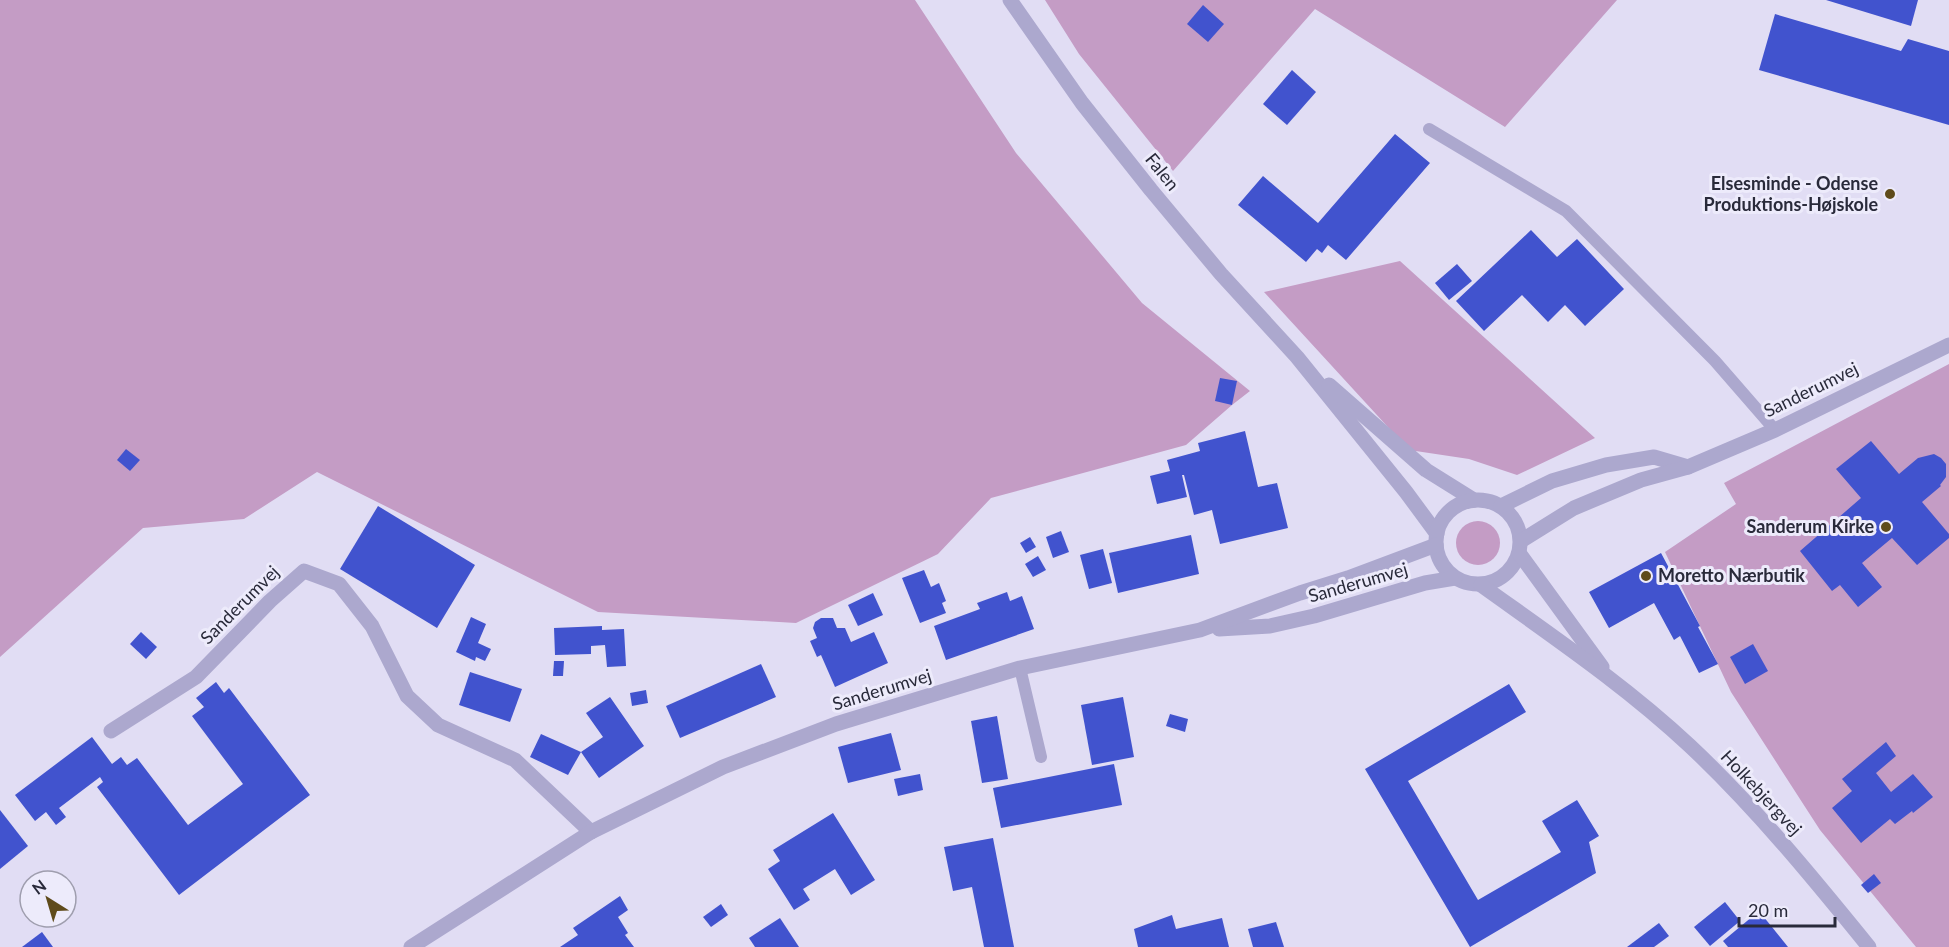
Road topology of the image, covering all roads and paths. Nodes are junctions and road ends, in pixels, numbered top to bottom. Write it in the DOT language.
graph roads {
  1 [pos="1010,0"];
  2 [pos="1430,129"];
  3 [pos="1949,345"];
  4 [pos="1297,357"];
  5 [pos="1775,430"];
  6 [pos="1688,467"];
  7 [pos="1474,500"];
  8 [pos="1501,506"];
  9 [pos="1436,539"];
  10 [pos="1520,548"];
  11 [pos="1455,578"];
  12 [pos="1481,585"];
  13 [pos="1200,630"];
  14 [pos="1020,668"];
  15 [pos="1611,680"];
  16 [pos="111,731"];
  17 [pos="1041,757"];
  18 [pos="591,832"];
  19 [pos="411,947"];
  20 [pos="1869,947"];
  1 -- 4 [label="street, Falen"];
  2 -- 5 [label="lane"];
  3 -- 5 [label="street, Sanderumvej"];
  4 -- 7 [label="street, Falen"];
  4 -- 9 [label="street, Falen"];
  5 -- 6 [label="street, Sanderumvej"];
  6 -- 8 [label="street"];
  6 -- 10 [label="street, Sanderumvej"];
  7 -- 8 [label="street"];
  7 -- 9 [label="street"];
  8 -- 10 [label="street"];
  9 -- 11 [label="street"];
  9 -- 13 [label="street, Sanderumvej"];
  10 -- 12 [label="street"];
  10 -- 15 [label="street, Holkebjergvej"];
  11 -- 12 [label="street"];
  11 -- 13 [label="street, Sanderumvej"];
  12 -- 15 [label="street, Holkebjergvej"];
  13 -- 14 [label="street, Sanderumvej"];
  14 -- 17 [label="lane"];
  14 -- 18 [label="street, Sanderumvej"];
  15 -- 20 [label="street, Holkebjergvej"];
  16 -- 18 [label="street, Sanderumvej"];
  18 -- 19 [label="street, Sanderumvej"];
}
